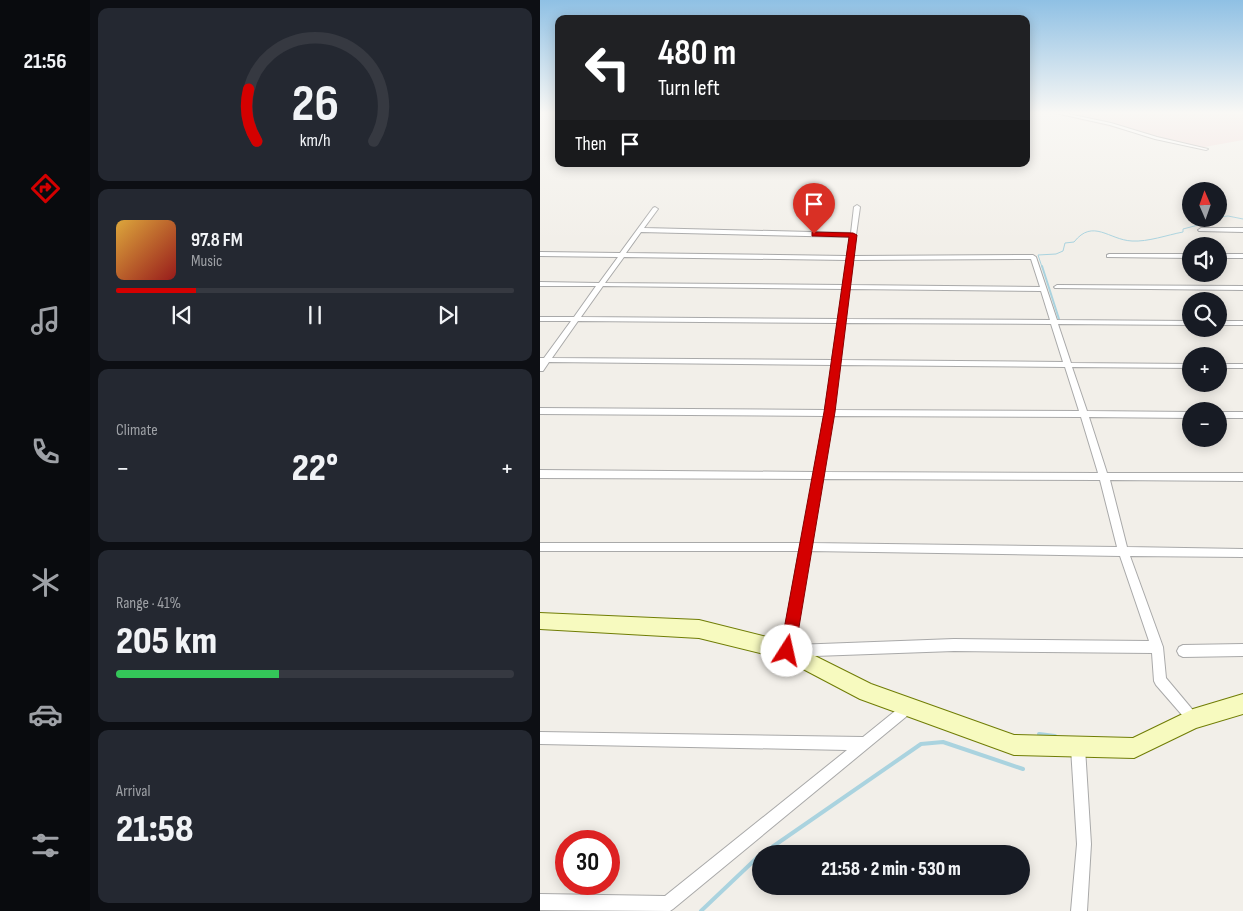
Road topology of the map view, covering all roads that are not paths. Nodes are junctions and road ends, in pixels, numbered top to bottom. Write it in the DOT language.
graph roads {
  1 [pos="856,207"];
  2 [pos="655,209"];
  3 [pos="640,230"];
  4 [pos="1201,230"];
  5 [pos="1243,230"];
  6 [pos="853,235"];
  7 [pos="540,254"];
  8 [pos="619,256"];
  9 [pos="1109,256"];
  10 [pos="1182,256"];
  11 [pos="1227,256"];
  12 [pos="1243,256"];
  13 [pos="850,258"];
  14 [pos="540,284"];
  15 [pos="600,285"];
  16 [pos="846,286"];
  17 [pos="1057,287"];
  18 [pos="1243,288"];
  19 [pos="1044,289"];
  20 [pos="540,319"];
  21 [pos="576,319"];
  22 [pos="842,321"];
  23 [pos="1055,323"];
  24 [pos="1182,323"];
  25 [pos="1227,323"];
  26 [pos="1243,323"];
  27 [pos="543,360"];
  28 [pos="835,363"];
  29 [pos="1069,365"];
  30 [pos="1182,366"];
  31 [pos="1227,366"];
  32 [pos="1243,366"];
  33 [pos="540,369"];
  34 [pos="540,411"];
  35 [pos="829,412"];
  36 [pos="1084,414"];
  37 [pos="1182,415"];
  38 [pos="1227,415"];
  39 [pos="1243,416"];
  40 [pos="540,474"];
  41 [pos="819,475"];
  42 [pos="1104,476"];
  43 [pos="1243,477"];
  44 [pos="540,547"];
  45 [pos="805,547"];
  46 [pos="1124,550"];
  47 [pos="1243,553"];
  48 [pos="540,621"];
  49 [pos="1156,647"];
  50 [pos="1243,650"];
  51 [pos="787,651"];
  52 [pos="1183,651"];
  53 [pos="1243,704"];
  54 [pos="910,707"];
  55 [pos="1193,719"];
  56 [pos="540,738"];
  57 [pos="865,744"];
  58 [pos="1078,748"];
  59 [pos="540,902"];
  60 [pos="1079,911"];
  1 -- 6 [label="street"];
  2 -- 3 [label="street"];
  3 -- 6 [label="street"];
  3 -- 8 [label="street"];
  4 -- 5 [label="street"];
  6 -- 13 [label="street"];
  7 -- 8 [label="street"];
  8 -- 13 [label="street"];
  8 -- 15 [label="street"];
  9 -- 10 [label="street"];
  11 -- 12 [label="street"];
  13 -- 16 [label="street"];
  13 -- 19 [label="street"];
  14 -- 15 [label="street"];
  15 -- 16 [label="street"];
  15 -- 21 [label="street"];
  16 -- 19 [label="street"];
  16 -- 22 [label="street"];
  17 -- 18 [label="street"];
  19 -- 23 [label="street"];
  20 -- 21 [label="street"];
  21 -- 22 [label="street"];
  21 -- 27 [label="street"];
  22 -- 23 [label="street"];
  22 -- 28 [label="street"];
  23 -- 24 [label="street"];
  23 -- 29 [label="street"];
  25 -- 26 [label="street"];
  27 -- 28 [label="street"];
  27 -- 33 [label="street"];
  28 -- 29 [label="street"];
  28 -- 35 [label="street"];
  29 -- 30 [label="street"];
  29 -- 36 [label="street"];
  31 -- 32 [label="street"];
  34 -- 35 [label="street"];
  35 -- 36 [label="street"];
  35 -- 41 [label="street"];
  36 -- 37 [label="street"];
  36 -- 42 [label="street"];
  38 -- 39 [label="street"];
  40 -- 41 [label="street"];
  41 -- 42 [label="street"];
  41 -- 45 [label="street"];
  42 -- 43 [label="street"];
  42 -- 46 [label="street"];
  44 -- 45 [label="street"];
  45 -- 46 [label="street"];
  45 -- 51 [label="street"];
  46 -- 47 [label="street"];
  46 -- 49 [label="street"];
  48 -- 51 [label="street"];
  49 -- 51 [label="street"];
  49 -- 55 [label="street"];
  50 -- 52 [label="street"];
  51 -- 54 [label="street"];
  53 -- 55 [label="street"];
  54 -- 57 [label="street"];
  54 -- 58 [label="street"];
  55 -- 58 [label="street"];
  56 -- 57 [label="street"];
  57 -- 59 [label="street"];
  58 -- 60 [label="street"];
}
